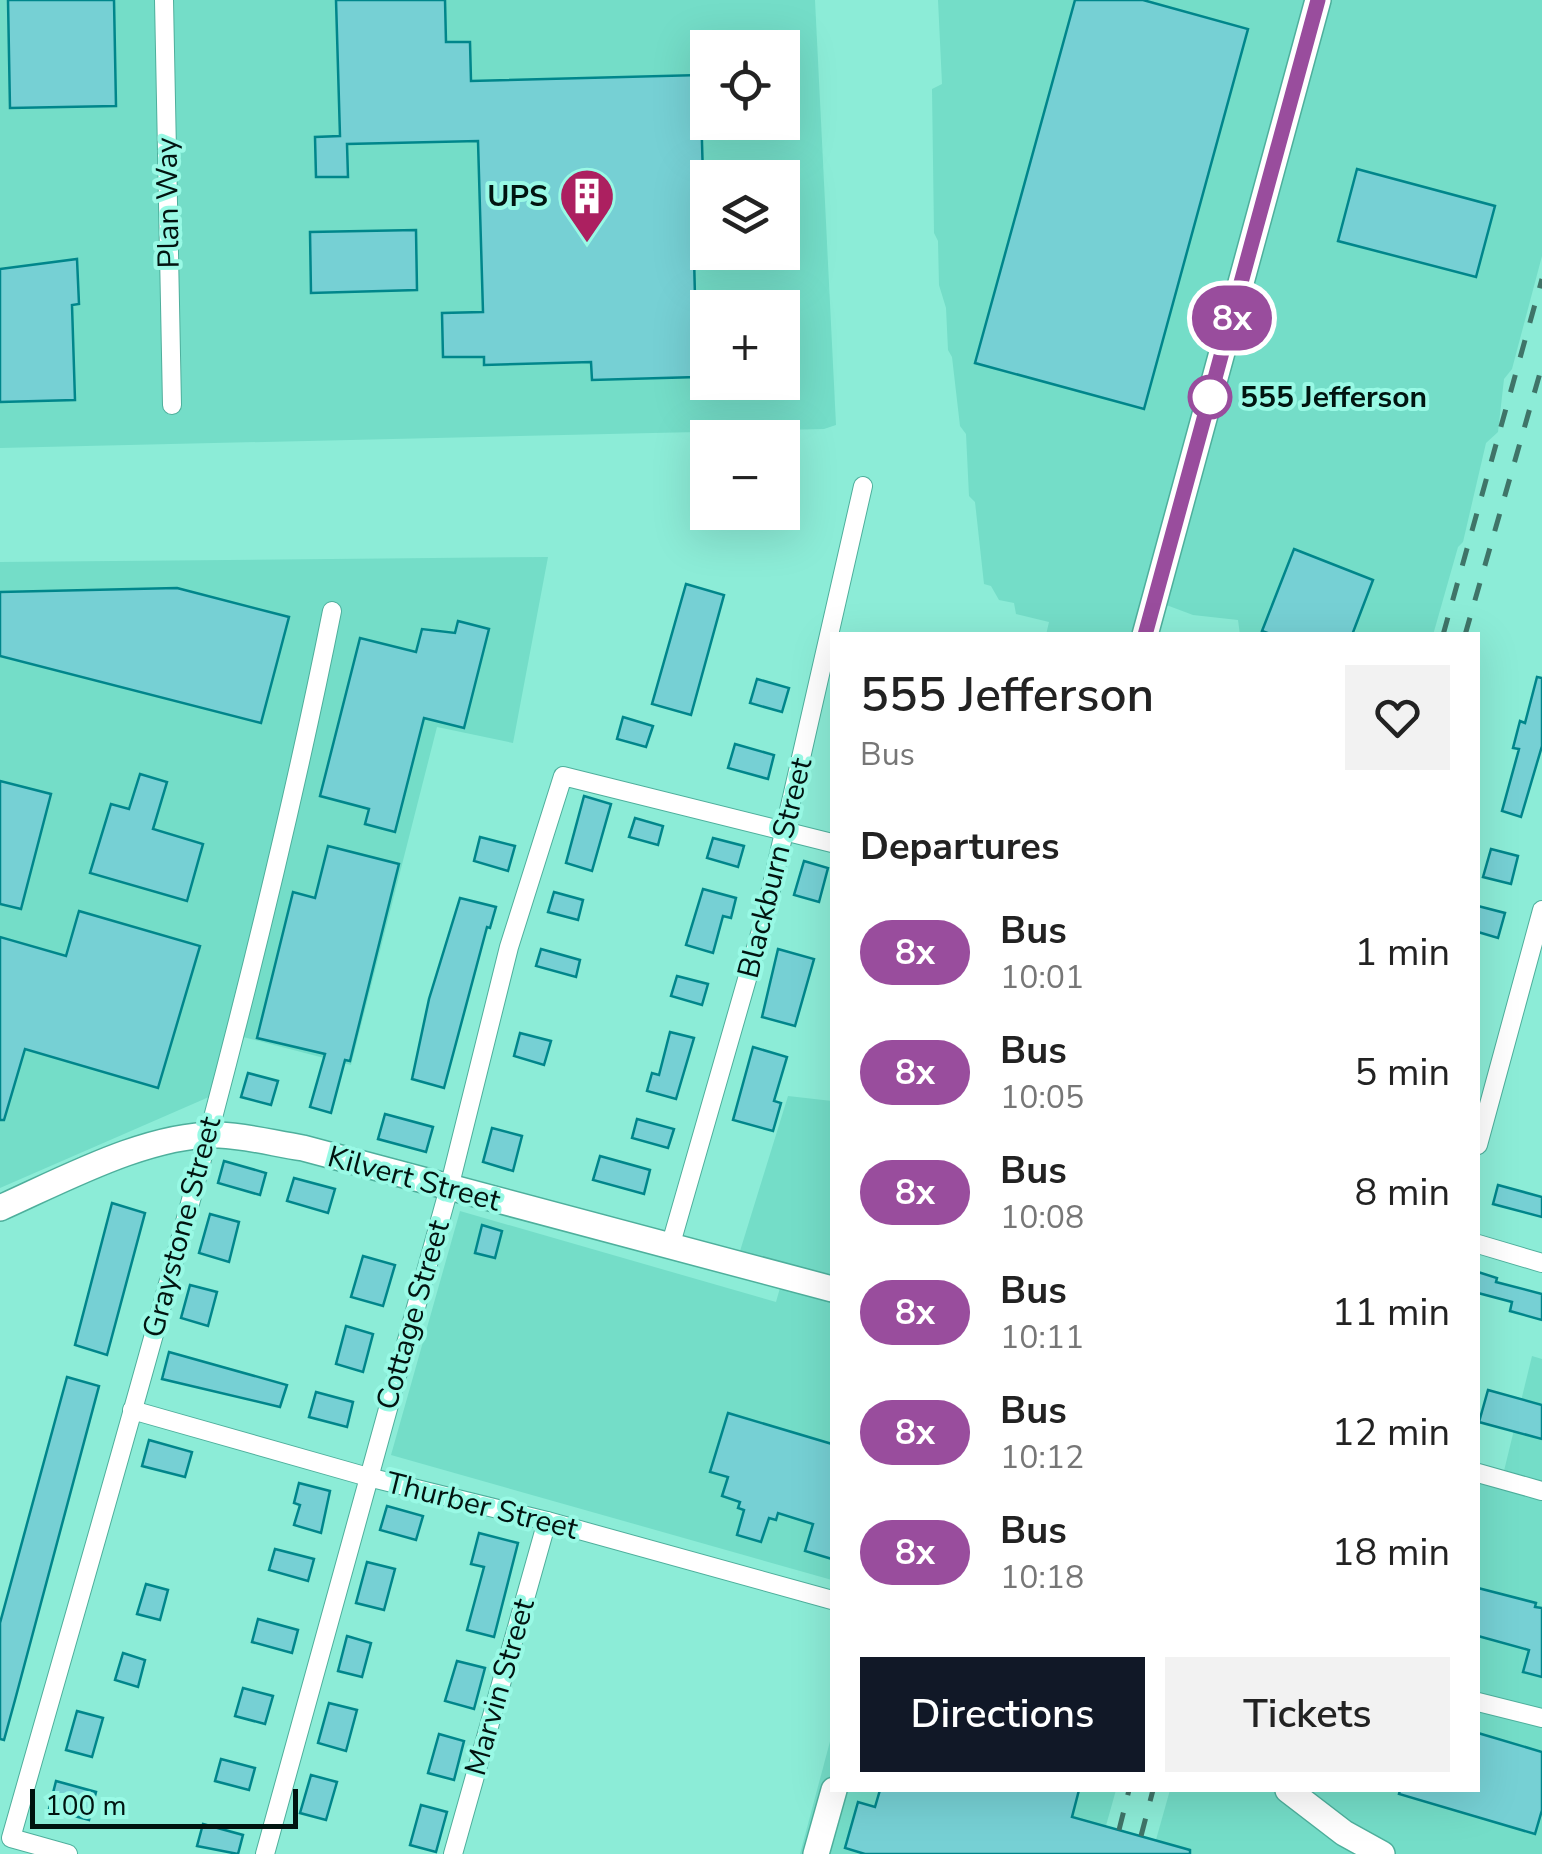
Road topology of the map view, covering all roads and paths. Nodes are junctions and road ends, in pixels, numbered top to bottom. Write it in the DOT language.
graph roads {
  1 [pos="164,0"];
  2 [pos="1318,0"];
  3 [pos="172,405"];
  4 [pos="863,486"];
  5 [pos="332,611"];
  6 [pos="831,632"];
  7 [pos="1146,632"];
  8 [pos="830,634"];
  9 [pos="786,832"];
  10 [pos="830,843"];
  11 [pos="1542,910"];
  12 [pos="1539,934"];
  13 [pos="207,1136"];
  14 [pos="1480,1138"];
  15 [pos="449,1188"];
  16 [pos="0,1208"];
  17 [pos="1480,1245"];
  18 [pos="670,1247"];
  19 [pos="1542,1263"];
  20 [pos="830,1288"];
  21 [pos="132,1410"];
  22 [pos="1480,1473"];
  23 [pos="368,1476"];
  24 [pos="1542,1491"];
  25 [pos="548,1521"];
  26 [pos="830,1599"];
  27 [pos="1480,1702"];
  28 [pos="1542,1718"];
  29 [pos="833,1792"];
  30 [pos="1291,1792"];
  31 [pos="68,1854"];
  32 [pos="265,1854"];
  33 [pos="452,1854"];
  34 [pos="816,1854"];
  35 [pos="1382,1854"];
  1 -- 3 [label="street, Plan Way"];
  2 -- 7 [label="street"];
  4 -- 6 [label="street, Blackburn Street"];
  5 -- 13 [label="street, Graystone Street"];
  8 -- 9 [label="street, Blackburn Street"];
  9 -- 10 [label="street"];
  9 -- 15 [label="street, Cottage Street"];
  9 -- 18 [label="street, Blackburn Street"];
  11 -- 12 [label="street"];
  12 -- 14 [label="street"];
  13 -- 15 [label="street, Kilvert Street"];
  13 -- 16 [label="street, Kilvert Street"];
  13 -- 21 [label="street, Graystone Street"];
  15 -- 18 [label="street, Kilvert Street"];
  15 -- 23 [label="street, Cottage Street"];
  17 -- 19 [label="street"];
  18 -- 20 [label="street, Kilvert Street"];
  21 -- 23 [label="street, Thurber Street"];
  21 -- 31 [label="street, Graystone Street"];
  22 -- 24 [label="street"];
  23 -- 25 [label="street, Thurber Street"];
  23 -- 32 [label="street, Cottage Street"];
  25 -- 26 [label="street, Thurber Street"];
  25 -- 33 [label="street, Marvin Street"];
  27 -- 28 [label="street"];
  29 -- 34 [label="street"];
  30 -- 35 [label="street"];
}
